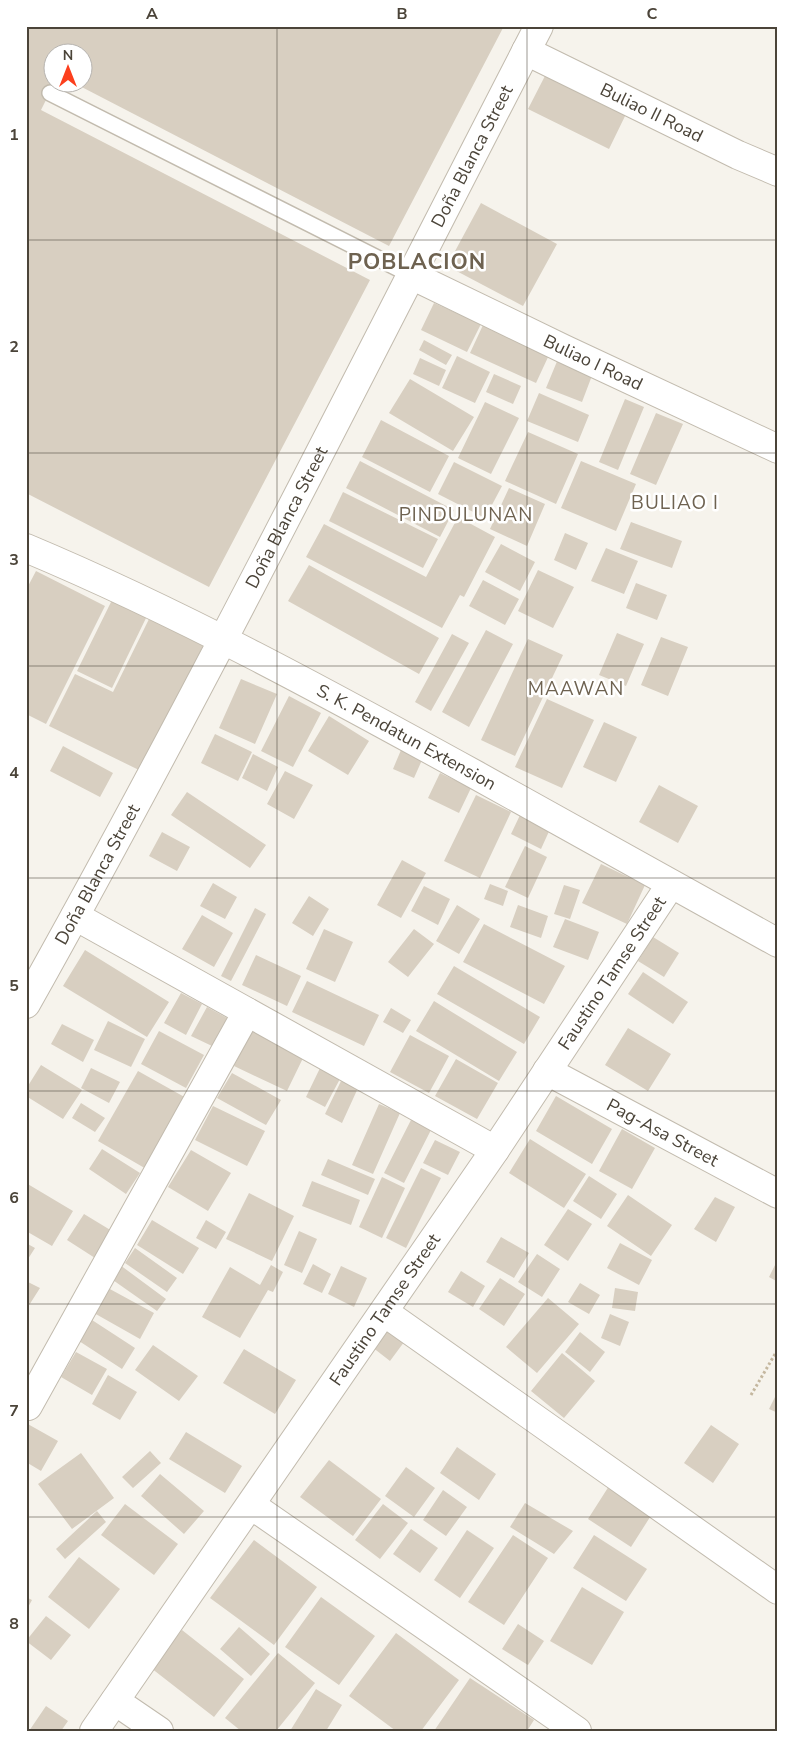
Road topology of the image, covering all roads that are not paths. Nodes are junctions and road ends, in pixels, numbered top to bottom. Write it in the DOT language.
graph roads {
  1 [pos="539,26"];
  2 [pos="526,51"];
  3 [pos="50,93"];
  4 [pos="778,172"];
  5 [pos="411,275"];
  6 [pos="778,449"];
  7 [pos="26,548"];
  8 [pos="224,639"];
  9 [pos="671,884"];
  10 [pos="75,916"];
  11 [pos="778,943"];
  12 [pos="26,1004"];
  13 [pos="247,1012"];
  14 [pos="547,1071"];
  15 [pos="495,1150"];
  16 [pos="778,1194"];
  17 [pos="384,1312"];
  18 [pos="28,1406"];
  19 [pos="250,1505"];
  20 [pos="778,1590"];
  21 [pos="115,1701"];
  22 [pos="94,1731"];
  23 [pos="159,1731"];
  24 [pos="577,1731"];
  1 -- 2 [label="street, Doña Blanca Street"];
  2 -- 4 [label="street, Buliao II Road"];
  2 -- 5 [label="street, Doña Blanca Street"];
  3 -- 5 [label="lane"];
  5 -- 6 [label="street, Buliao I Road"];
  5 -- 8 [label="street, Doña Blanca Street"];
  7 -- 8 [label="street, S. K. Pendatun Extension"];
  8 -- 9 [label="street, S. K. Pendatun Extension"];
  8 -- 10 [label="street, Doña Blanca Street"];
  9 -- 11 [label="street, S. K. Pendatun Extension"];
  9 -- 14 [label="street, Faustino Tamse Street"];
  10 -- 12 [label="street, Doña Blanca Street"];
  10 -- 13 [label="street"];
  13 -- 15 [label="street"];
  13 -- 18 [label="street"];
  14 -- 15 [label="street, Faustino Tamse Street"];
  14 -- 16 [label="street, Pag-Asa Street"];
  15 -- 17 [label="street, Faustino Tamse Street"];
  17 -- 19 [label="street, Faustino Tamse Street"];
  17 -- 20 [label="street"];
  19 -- 21 [label="street, Faustino Tamse Street"];
  19 -- 24 [label="street"];
  21 -- 22 [label="street, Faustino Tamse Street"];
  21 -- 23 [label="street"];
}
